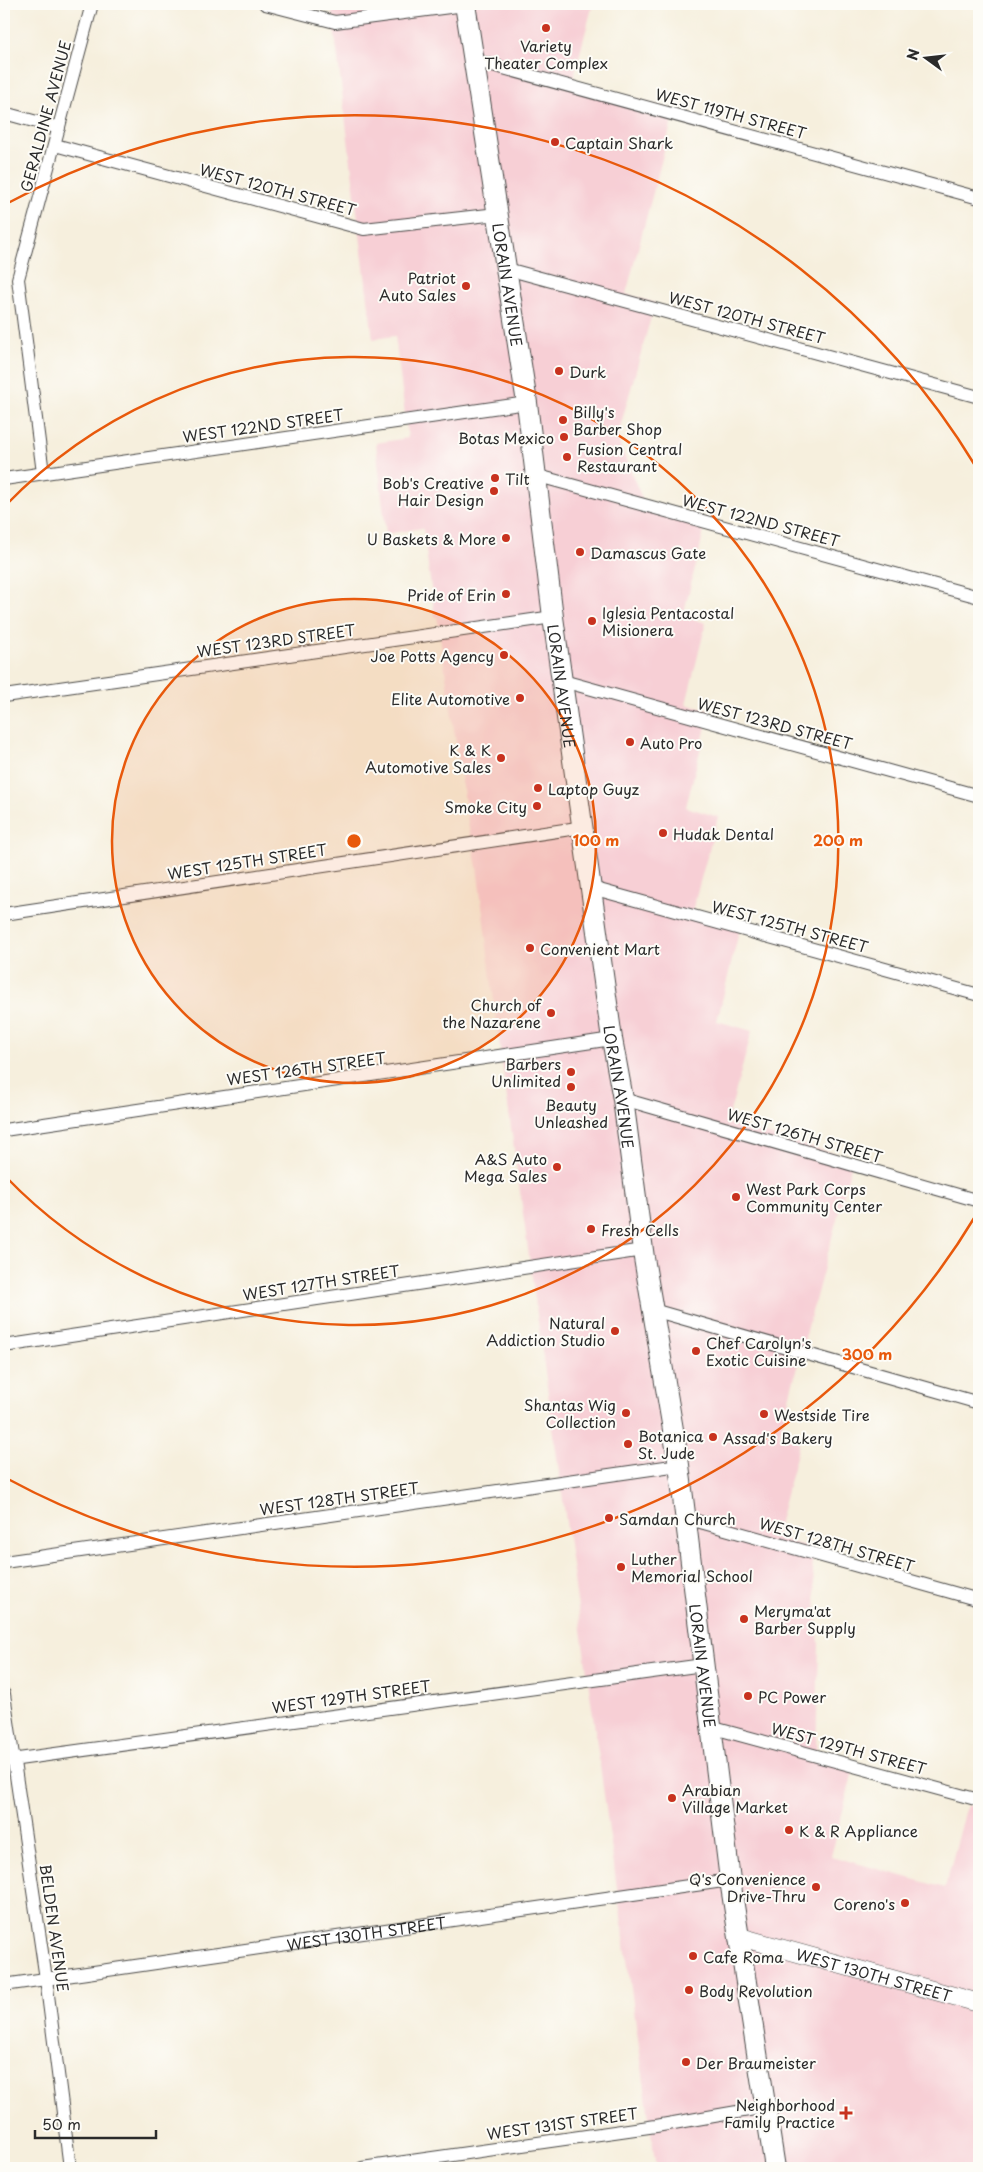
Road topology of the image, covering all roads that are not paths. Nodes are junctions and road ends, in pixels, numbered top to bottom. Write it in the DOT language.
graph roads {
  1 [pos="92,4"];
  2 [pos="265,4"];
  3 [pos="465,4"];
  4 [pos="474,60"];
  5 [pos="4,113"];
  6 [pos="58,128"];
  7 [pos="55,145"];
  8 [pos="979,198"];
  9 [pos="497,214"];
  10 [pos="507,268"];
  11 [pos="979,397"];
  12 [pos="527,403"];
  13 [pos="42,473"];
  14 [pos="535,474"];
  15 [pos="4,479"];
  16 [pos="979,597"];
  17 [pos="553,616"];
  18 [pos="563,681"];
  19 [pos="4,696"];
  20 [pos="979,796"];
  21 [pos="584,827"];
  22 [pos="592,888"];
  23 [pos="4,914"];
  24 [pos="979,995"];
  25 [pos="612,1039"];
  26 [pos="623,1100"];
  27 [pos="4,1130"];
  28 [pos="979,1201"];
  29 [pos="643,1250"];
  30 [pos="653,1310"];
  31 [pos="4,1346"];
  32 [pos="979,1402"];
  33 [pos="679,1465"];
  34 [pos="686,1518"];
  35 [pos="4,1562"];
  36 [pos="979,1600"];
  37 [pos="703,1664"];
  38 [pos="4,1694"];
  39 [pos="710,1727"];
  40 [pos="8,1760"];
  41 [pos="979,1800"];
  42 [pos="730,1880"];
  43 [pos="740,1937"];
  44 [pos="46,1979"];
  45 [pos="4,1985"];
  46 [pos="979,2003"];
  47 [pos="766,2107"];
  48 [pos="70,2168"];
  49 [pos="362,2168"];
  50 [pos="775,2168"];
  1 -- 6 [label="street, GERALDINE AVENUE"];
  2 -- 3 [label="street"];
  3 -- 4 [label="main road, LORAIN AVENUE"];
  4 -- 8 [label="street, WEST 119TH STREET"];
  4 -- 9 [label="main road, LORAIN AVENUE"];
  5 -- 6 [label="street"];
  6 -- 7 [label="street, GERALDINE AVENUE"];
  7 -- 9 [label="street, WEST 120TH STREET"];
  7 -- 13 [label="street, GERALDINE AVENUE"];
  9 -- 10 [label="main road, LORAIN AVENUE"];
  10 -- 11 [label="street, WEST 120TH STREET"];
  10 -- 12 [label="main road, LORAIN AVENUE"];
  12 -- 13 [label="street, WEST 122ND STREET"];
  12 -- 14 [label="main road, LORAIN AVENUE"];
  13 -- 15 [label="street, WEST 122ND STREET"];
  14 -- 16 [label="street, WEST 122ND STREET"];
  14 -- 17 [label="main road, LORAIN AVENUE"];
  17 -- 18 [label="main road, LORAIN AVENUE"];
  17 -- 19 [label="street, WEST 123RD STREET"];
  18 -- 20 [label="street, WEST 123RD STREET"];
  18 -- 21 [label="main road, LORAIN AVENUE"];
  21 -- 22 [label="main road, LORAIN AVENUE"];
  21 -- 23 [label="street, WEST 125TH STREET"];
  22 -- 24 [label="street, WEST 125TH STREET"];
  22 -- 25 [label="main road, LORAIN AVENUE"];
  25 -- 26 [label="main road, LORAIN AVENUE"];
  25 -- 27 [label="street, WEST 126TH STREET"];
  26 -- 28 [label="street, WEST 126TH STREET"];
  26 -- 29 [label="main road, LORAIN AVENUE"];
  29 -- 30 [label="main road, LORAIN AVENUE"];
  29 -- 31 [label="street, WEST 127TH STREET"];
  30 -- 32 [label="street"];
  30 -- 33 [label="main road, LORAIN AVENUE"];
  33 -- 34 [label="main road, LORAIN AVENUE"];
  33 -- 35 [label="street, WEST 128TH STREET"];
  34 -- 36 [label="street, WEST 128TH STREET"];
  34 -- 37 [label="main road, LORAIN AVENUE"];
  37 -- 39 [label="main road, LORAIN AVENUE"];
  37 -- 40 [label="street, WEST 129TH STREET"];
  38 -- 40 [label="street, BELDEN AVENUE"];
  39 -- 41 [label="street, WEST 129TH STREET"];
  39 -- 42 [label="main road, LORAIN AVENUE"];
  40 -- 44 [label="street, BELDEN AVENUE"];
  42 -- 43 [label="main road, LORAIN AVENUE"];
  42 -- 44 [label="street, WEST 130TH STREET"];
  43 -- 46 [label="main road, WEST 130TH STREET"];
  43 -- 47 [label="main road, LORAIN AVENUE"];
  44 -- 45 [label="street, WEST 130TH STREET"];
  44 -- 48 [label="street, BELDEN AVENUE"];
  47 -- 49 [label="street, WEST 131ST STREET"];
  47 -- 50 [label="main road, LORAIN AVENUE"];
}
